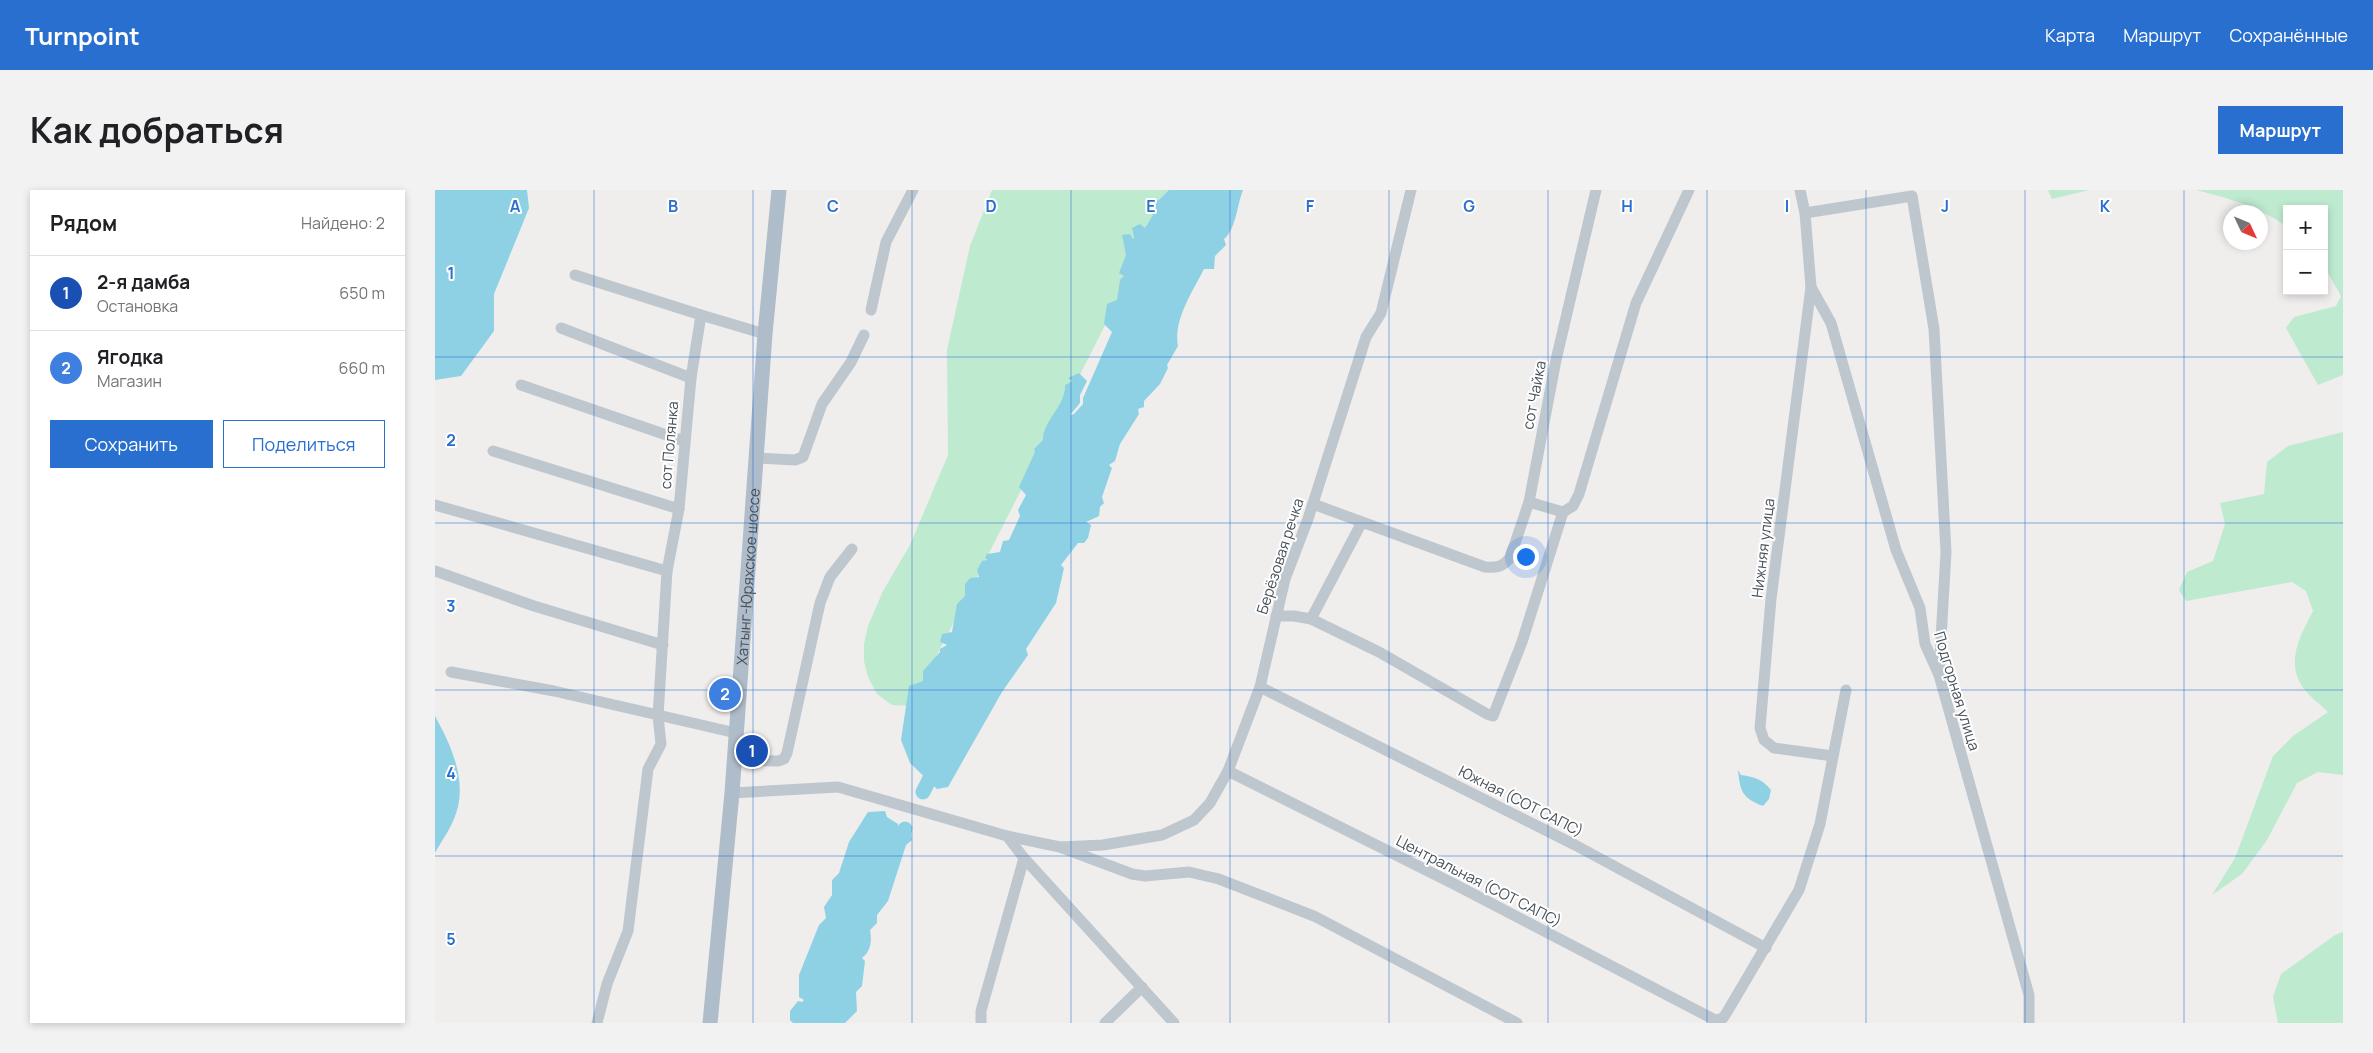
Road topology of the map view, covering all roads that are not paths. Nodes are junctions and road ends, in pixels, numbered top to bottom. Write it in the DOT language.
graph roads {
  1 [pos="779,190"];
  2 [pos="913,190"];
  3 [pos="1411,190"];
  4 [pos="1596,190"];
  5 [pos="1689,190"];
  6 [pos="1800,190"];
  7 [pos="1805,213"];
  8 [pos="575,275"];
  9 [pos="1811,287"];
  10 [pos="871,310"];
  11 [pos="701,315"];
  12 [pos="561,328"];
  13 [pos="765,334"];
  14 [pos="864,336"];
  15 [pos="691,378"];
  16 [pos="521,385"];
  17 [pos="684,441"];
  18 [pos="493,451"];
  19 [pos="756,458"];
  20 [pos="1529,502"];
  21 [pos="1313,504"];
  22 [pos="435,505"];
  23 [pos="679,509"];
  24 [pos="1563,512"];
  25 [pos="1361,522"];
  26 [pos="852,549"];
  27 [pos="435,571"];
  28 [pos="667,571"];
  29 [pos="1276,616"];
  30 [pos="1311,619"];
  31 [pos="663,645"];
  32 [pos="451,672"];
  33 [pos="1939,674"];
  34 [pos="1260,687"];
  35 [pos="1846,690"];
  36 [pos="658,716"];
  37 [pos="736,733"];
  38 [pos="1833,756"];
  39 [pos="734,760"];
  40 [pos="1228,771"];
  41 [pos="732,793"];
  42 [pos="1007,836"];
  43 [pos="1059,847"];
  44 [pos="1024,858"];
  45 [pos="1766,948"];
  46 [pos="1141,987"];
  47 [pos="1503,1019"];
  48 [pos="597,1023"];
  49 [pos="710,1023"];
  50 [pos="981,1023"];
  51 [pos="1105,1023"];
  52 [pos="1175,1023"];
  53 [pos="1517,1023"];
  54 [pos="2029,1023"];
  1 -- 13 [label="main road, Хатынг-Юряхское шоссе"];
  2 -- 10 [label="street"];
  3 -- 21 [label="street, Берёзовая речка"];
  4 -- 20 [label="street, сот Чайка"];
  5 -- 24 [label="street"];
  6 -- 7 [label="street"];
  7 -- 9 [label="street"];
  7 -- 33 [label="street"];
  8 -- 11 [label="street"];
  9 -- 33 [label="street, Подгорная улица"];
  9 -- 38 [label="street, Нижняя улица"];
  11 -- 13 [label="street"];
  11 -- 15 [label="street, сот Полянка"];
  12 -- 15 [label="street"];
  13 -- 19 [label="main road, Хатынг-Юряхское шоссе"];
  14 -- 19 [label="street"];
  15 -- 17 [label="street, сот Полянка"];
  16 -- 17 [label="street"];
  17 -- 23 [label="street, сот Полянка"];
  18 -- 23 [label="street"];
  19 -- 37 [label="main road, Хатынг-Юряхское шоссе"];
  20 -- 24 [label="street"];
  20 -- 25 [label="street, сот Чайка"];
  21 -- 25 [label="street"];
  21 -- 29 [label="street, Берёзовая речка"];
  22 -- 28 [label="street"];
  23 -- 28 [label="street, сот Полянка"];
  24 -- 30 [label="street"];
  25 -- 30 [label="street"];
  26 -- 39 [label="street"];
  27 -- 31 [label="street"];
  28 -- 31 [label="street, сот Полянка"];
  29 -- 30 [label="street"];
  29 -- 34 [label="street, Берёзовая речка"];
  31 -- 36 [label="street, сот Полянка"];
  32 -- 36 [label="street"];
  33 -- 54 [label="street, Подгорная улица"];
  34 -- 40 [label="street, Берёзовая речка"];
  34 -- 45 [label="street, Южная (СОТ САПС)"];
  35 -- 38 [label="street"];
  36 -- 37 [label="street"];
  36 -- 48 [label="street, сот Полянка"];
  37 -- 39 [label="main road, Хатынг-Юряхское шоссе"];
  38 -- 45 [label="street"];
  39 -- 41 [label="main road, Хатынг-Юряхское шоссе"];
  40 -- 43 [label="street, Берёзовая речка"];
  40 -- 45 [label="street, Центральная (СОТ САПС)"];
  41 -- 42 [label="street"];
  41 -- 49 [label="main road, Хатынг-Юряхское шоссе"];
  42 -- 43 [label="street"];
  42 -- 44 [label="street"];
  43 -- 47 [label="street"];
  44 -- 46 [label="street"];
  44 -- 50 [label="street"];
  46 -- 51 [label="street"];
  46 -- 52 [label="street"];
  47 -- 53 [label="street"];
}
